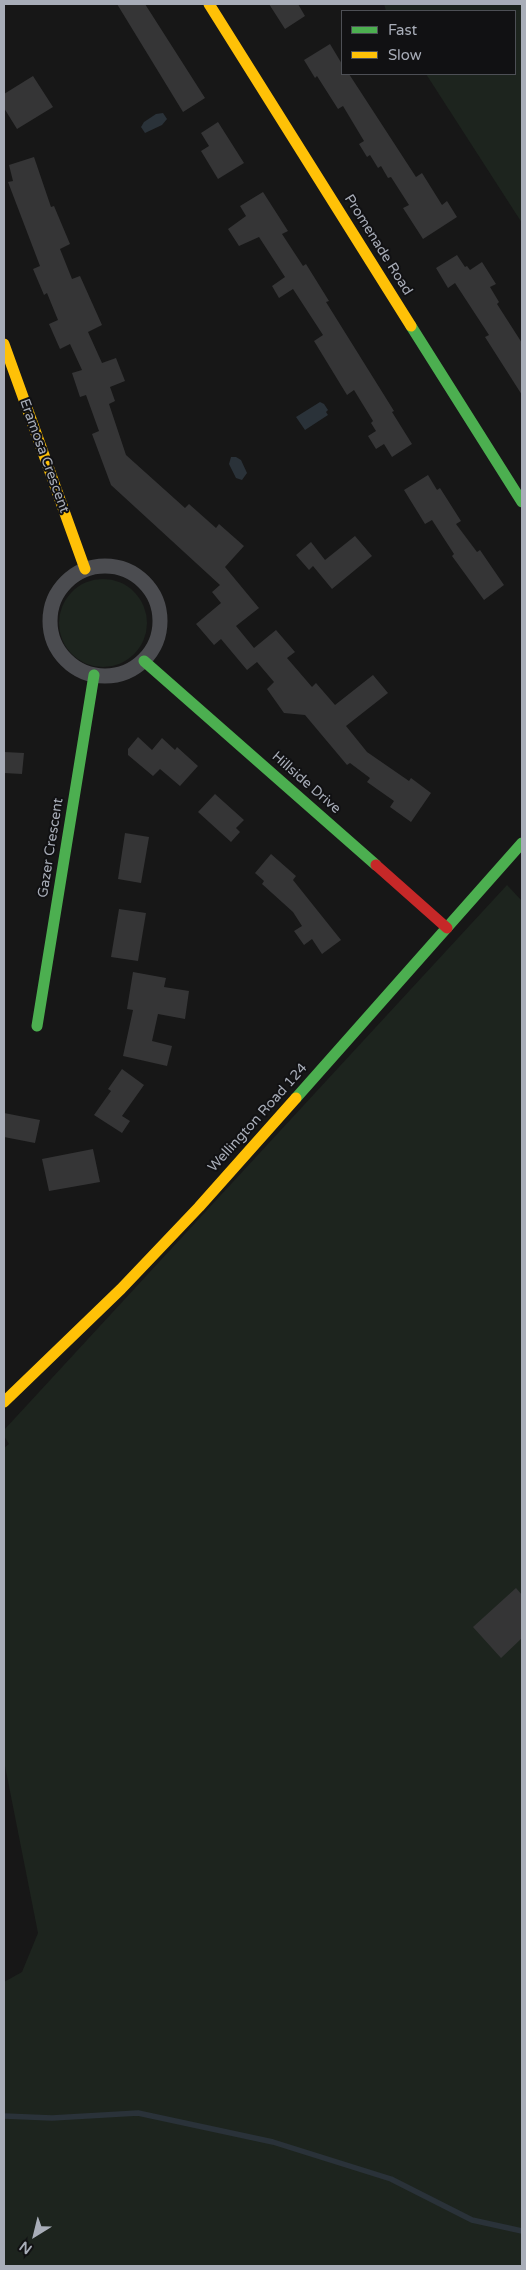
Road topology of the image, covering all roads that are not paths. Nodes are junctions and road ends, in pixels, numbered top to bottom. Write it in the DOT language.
graph roads {
  1 [pos="209,4"];
  2 [pos="4,344"];
  3 [pos="522,502"];
  4 [pos="85,569"];
  5 [pos="144,660"];
  6 [pos="94,675"];
  7 [pos="522,843"];
  8 [pos="447,928"];
  9 [pos="37,1026"];
  10 [pos="4,1402"];
  1 -- 3 [label="street, Promenade Road"];
  2 -- 4 [label="street, Eramosa Crescent"];
  4 -- 5 [label="street"];
  4 -- 6 [label="street"];
  5 -- 6 [label="street"];
  5 -- 8 [label="street, Hillside Drive"];
  6 -- 9 [label="street, Gazer Crescent"];
  7 -- 8 [label="street, Wellington Road 124"];
  8 -- 10 [label="street, Wellington Road 124"];
}
